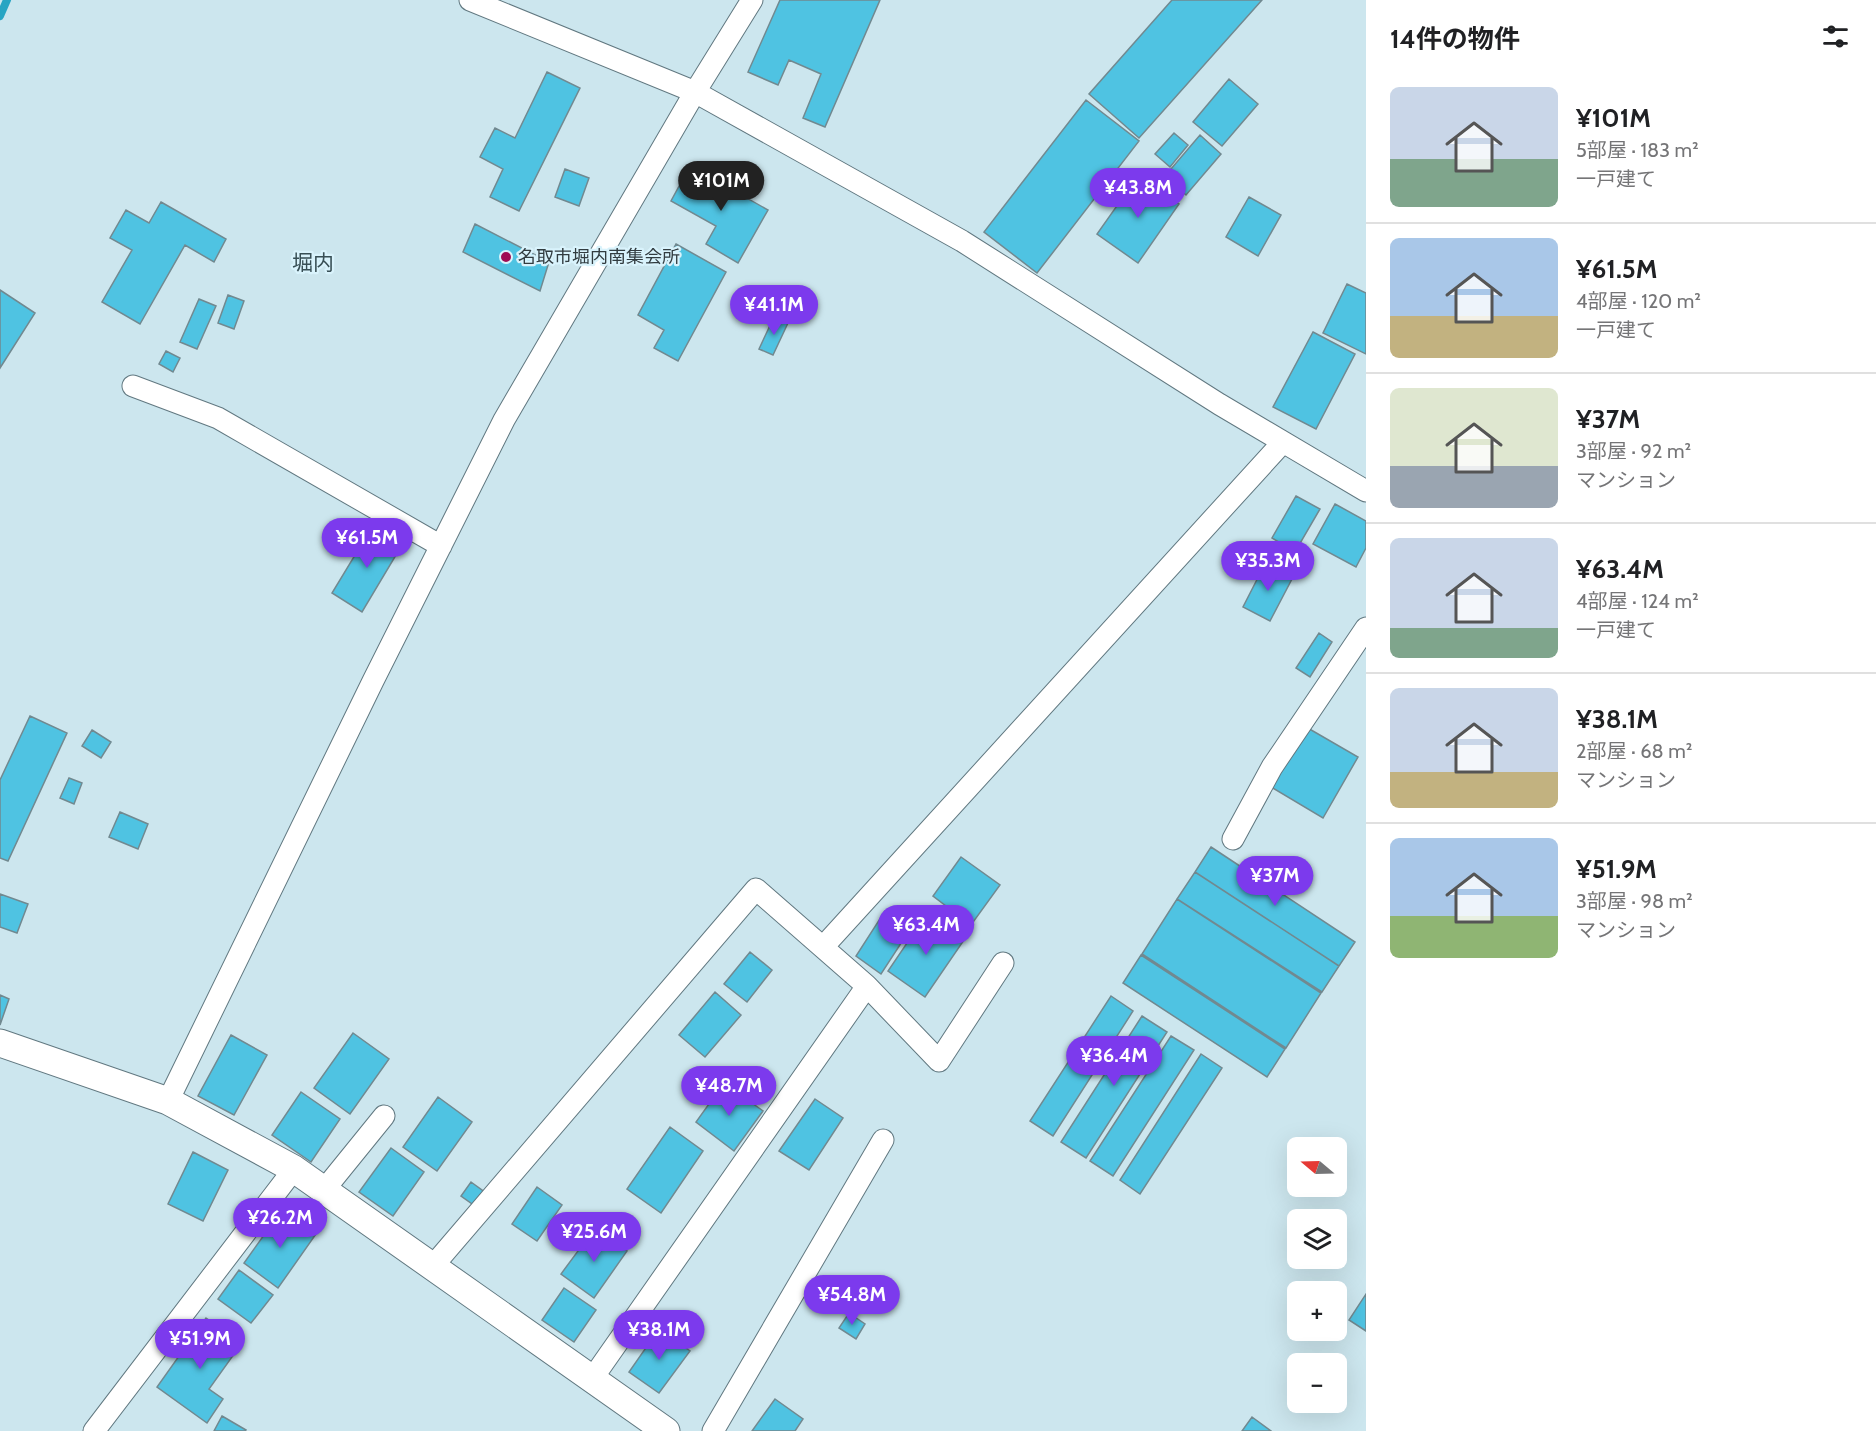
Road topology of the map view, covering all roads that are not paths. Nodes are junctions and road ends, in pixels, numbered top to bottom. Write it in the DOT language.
graph roads {
  1 [pos="470,0"];
  2 [pos="752,0"];
  3 [pos="694,92"];
  4 [pos="132,386"];
  5 [pos="1283,442"];
  6 [pos="1366,491"];
  7 [pos="441,546"];
  8 [pos="1366,628"];
  9 [pos="1233,839"];
  10 [pos="823,947"];
  11 [pos="1003,963"];
  12 [pos="867,986"];
  13 [pos="0,1043"];
  14 [pos="168,1101"];
  15 [pos="384,1116"];
  16 [pos="883,1140"];
  17 [pos="294,1169"];
  18 [pos="324,1191"];
  19 [pos="432,1267"];
  20 [pos="592,1379"];
  21 [pos="94,1431"];
  22 [pos="666,1431"];
  23 [pos="713,1431"];
  1 -- 3 [label="street"];
  2 -- 3 [label="street"];
  3 -- 5 [label="street"];
  3 -- 7 [label="street"];
  4 -- 7 [label="street"];
  5 -- 6 [label="street"];
  5 -- 10 [label="street"];
  7 -- 14 [label="street"];
  8 -- 9 [label="street"];
  10 -- 12 [label="street"];
  10 -- 19 [label="street"];
  11 -- 12 [label="street"];
  12 -- 20 [label="street"];
  13 -- 14 [label="street"];
  14 -- 17 [label="street"];
  15 -- 18 [label="street"];
  16 -- 23 [label="street"];
  17 -- 18 [label="street"];
  17 -- 21 [label="street"];
  18 -- 19 [label="street"];
  19 -- 20 [label="street"];
  20 -- 22 [label="street"];
}
